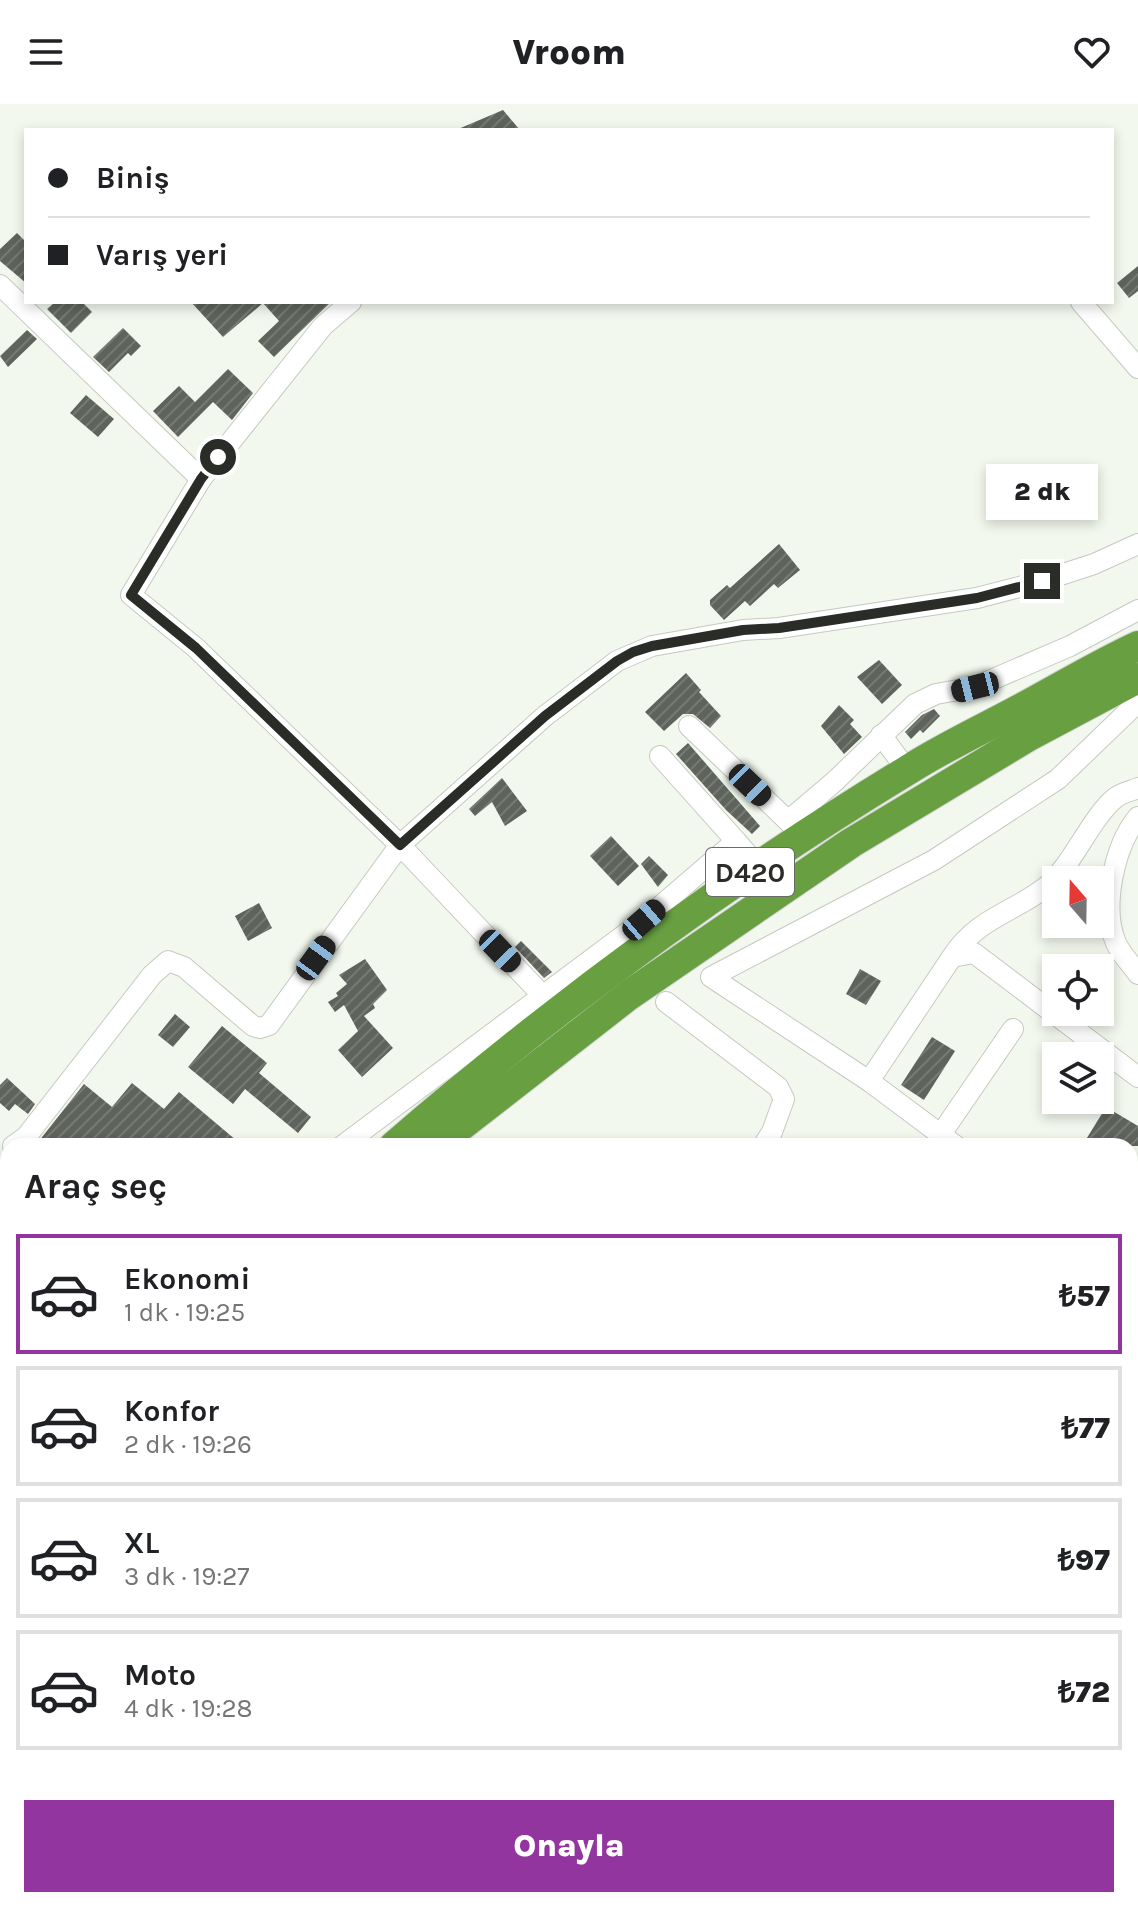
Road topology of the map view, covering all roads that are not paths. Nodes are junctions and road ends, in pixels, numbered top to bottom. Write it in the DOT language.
graph roads {
  1 [pos="0,285"];
  2 [pos="349,304"];
  3 [pos="1083,304"];
  4 [pos="1138,368"];
  5 [pos="201,479"];
  6 [pos="1138,544"];
  7 [pos="1138,610"];
  8 [pos="1138,646"];
  9 [pos="1138,678"];
  10 [pos="1138,702"];
  11 [pos="689,726"];
  12 [pos="881,735"];
  13 [pos="660,756"];
  14 [pos="907,770"];
  15 [pos="1138,788"];
  16 [pos="1138,817"];
  17 [pos="795,829"];
  18 [pos="736,841"];
  19 [pos="400,845"];
  20 [pos="758,866"];
  21 [pos="952,957"];
  22 [pos="1138,974"];
  23 [pos="543,996"];
  24 [pos="666,1002"];
  25 [pos="1013,1029"];
  26 [pos="1138,1077"];
  27 [pos="869,1081"];
  28 [pos="24,1138"];
  29 [pos="352,1138"];
  30 [pos="416,1138"];
  31 [pos="417,1138"];
  32 [pos="768,1138"];
  33 [pos="945,1138"];
  34 [pos="949,1138"];
  1 -- 5 [label="street"];
  2 -- 5 [label="street"];
  3 -- 4 [label="street"];
  5 -- 19 [label="street"];
  6 -- 19 [label="street"];
  7 -- 12 [label="street"];
  8 -- 14 [label="highway, D420"];
  9 -- 31 [label="highway, D420"];
  10 -- 27 [label="street, D420"];
  11 -- 17 [label="street"];
  12 -- 14 [label="street"];
  12 -- 17 [label="street"];
  13 -- 18 [label="street"];
  14 -- 17 [label="highway, D420"];
  15 -- 21 [label="street"];
  16 -- 22 [label="street"];
  17 -- 20 [label="highway, D420"];
  18 -- 20 [label="street"];
  18 -- 23 [label="street"];
  19 -- 23 [label="street"];
  19 -- 28 [label="street"];
  20 -- 30 [label="highway, D420"];
  21 -- 26 [label="street"];
  21 -- 27 [label="street"];
  23 -- 29 [label="street"];
  24 -- 32 [label="street"];
  25 -- 34 [label="street"];
  27 -- 33 [label="street"];
}
